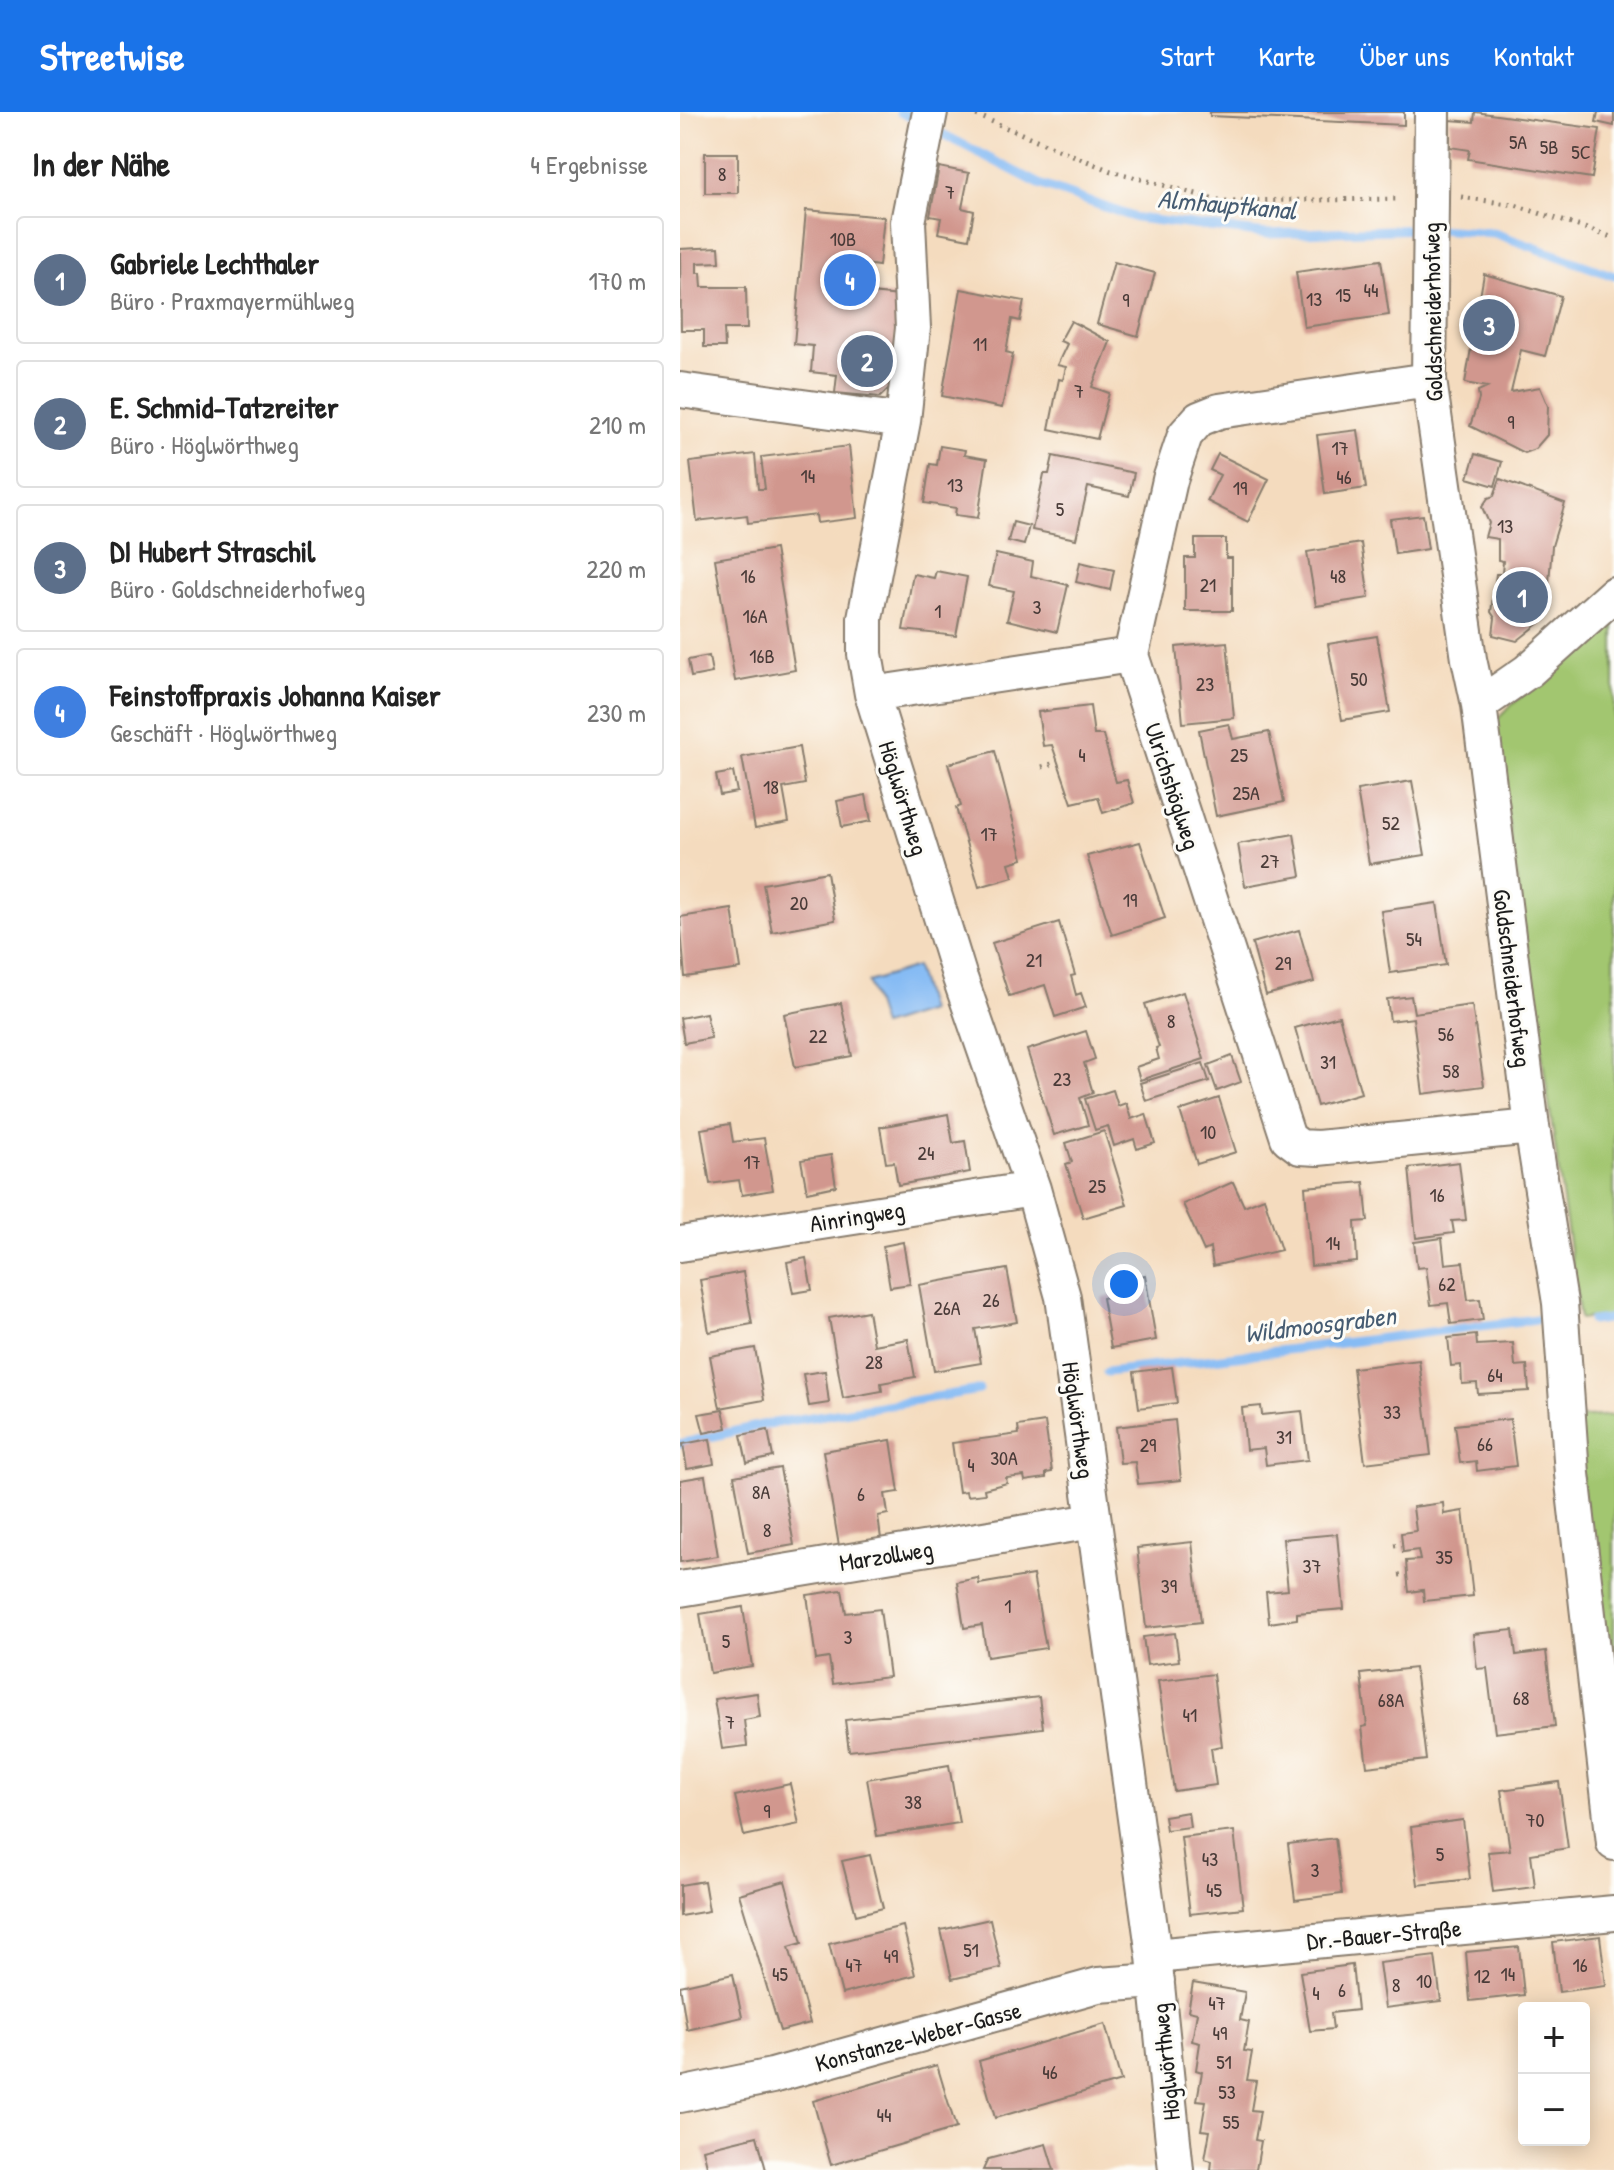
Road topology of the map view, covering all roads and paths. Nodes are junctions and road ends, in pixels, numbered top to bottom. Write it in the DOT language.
graph roads {
  1 [pos="930,112"];
  2 [pos="969,112"];
  3 [pos="1432,112"];
  4 [pos="1430,199"];
  5 [pos="1614,238"];
  6 [pos="1429,380"];
  7 [pos="680,390"];
  8 [pos="903,421"];
  9 [pos="1614,594"];
  10 [pos="1131,655"];
  11 [pos="872,694"];
  12 [pos="1479,705"];
  13 [pos="1058,762"];
  14 [pos="1042,767"];
  15 [pos="1532,1127"];
  16 [pos="1033,1189"];
  17 [pos="680,1244"];
  18 [pos="1093,1521"];
  19 [pos="1402,1544"];
  20 [pos="1394,1545"];
  21 [pos="1407,1574"];
  22 [pos="1399,1575"];
  23 [pos="684,1588"];
  24 [pos="1389,1764"];
  25 [pos="1390,1772"];
  26 [pos="1614,1843"];
  27 [pos="1614,1913"];
  28 [pos="1155,1968"];
  29 [pos="680,2095"];
  30 [pos="1176,2170"];
  1 -- 8 [label="street, Höglwörthweg"];
  2 -- 4 [label="path"];
  3 -- 4 [label="street, Goldschneiderhofweg"];
  4 -- 5 [label="path"];
  4 -- 6 [label="street, Goldschneiderhofweg"];
  6 -- 10 [label="street"];
  6 -- 12 [label="street, Goldschneiderhofweg"];
  7 -- 8 [label="street"];
  8 -- 11 [label="street, Höglwörthweg"];
  9 -- 12 [label="street"];
  10 -- 11 [label="street"];
  10 -- 15 [label="street, Ulrichshöglweg"];
  11 -- 16 [label="street, Höglwörthweg"];
  12 -- 15 [label="street, Goldschneiderhofweg"];
  13 -- 14 [label="path"];
  15 -- 26 [label="street, Goldschneiderhofweg"];
  16 -- 17 [label="street, Ainringweg"];
  16 -- 18 [label="street, Höglwörthweg"];
  18 -- 23 [label="street, Marzollweg"];
  18 -- 28 [label="street, Höglwörthweg"];
  19 -- 20 [label="path"];
  21 -- 22 [label="path"];
  24 -- 25 [label="path"];
  27 -- 28 [label="street, Dr.-Bauer-Straße"];
  28 -- 29 [label="street, Konstanze-Weber-Gasse"];
  28 -- 30 [label="street, Höglwörthweg"];
}
